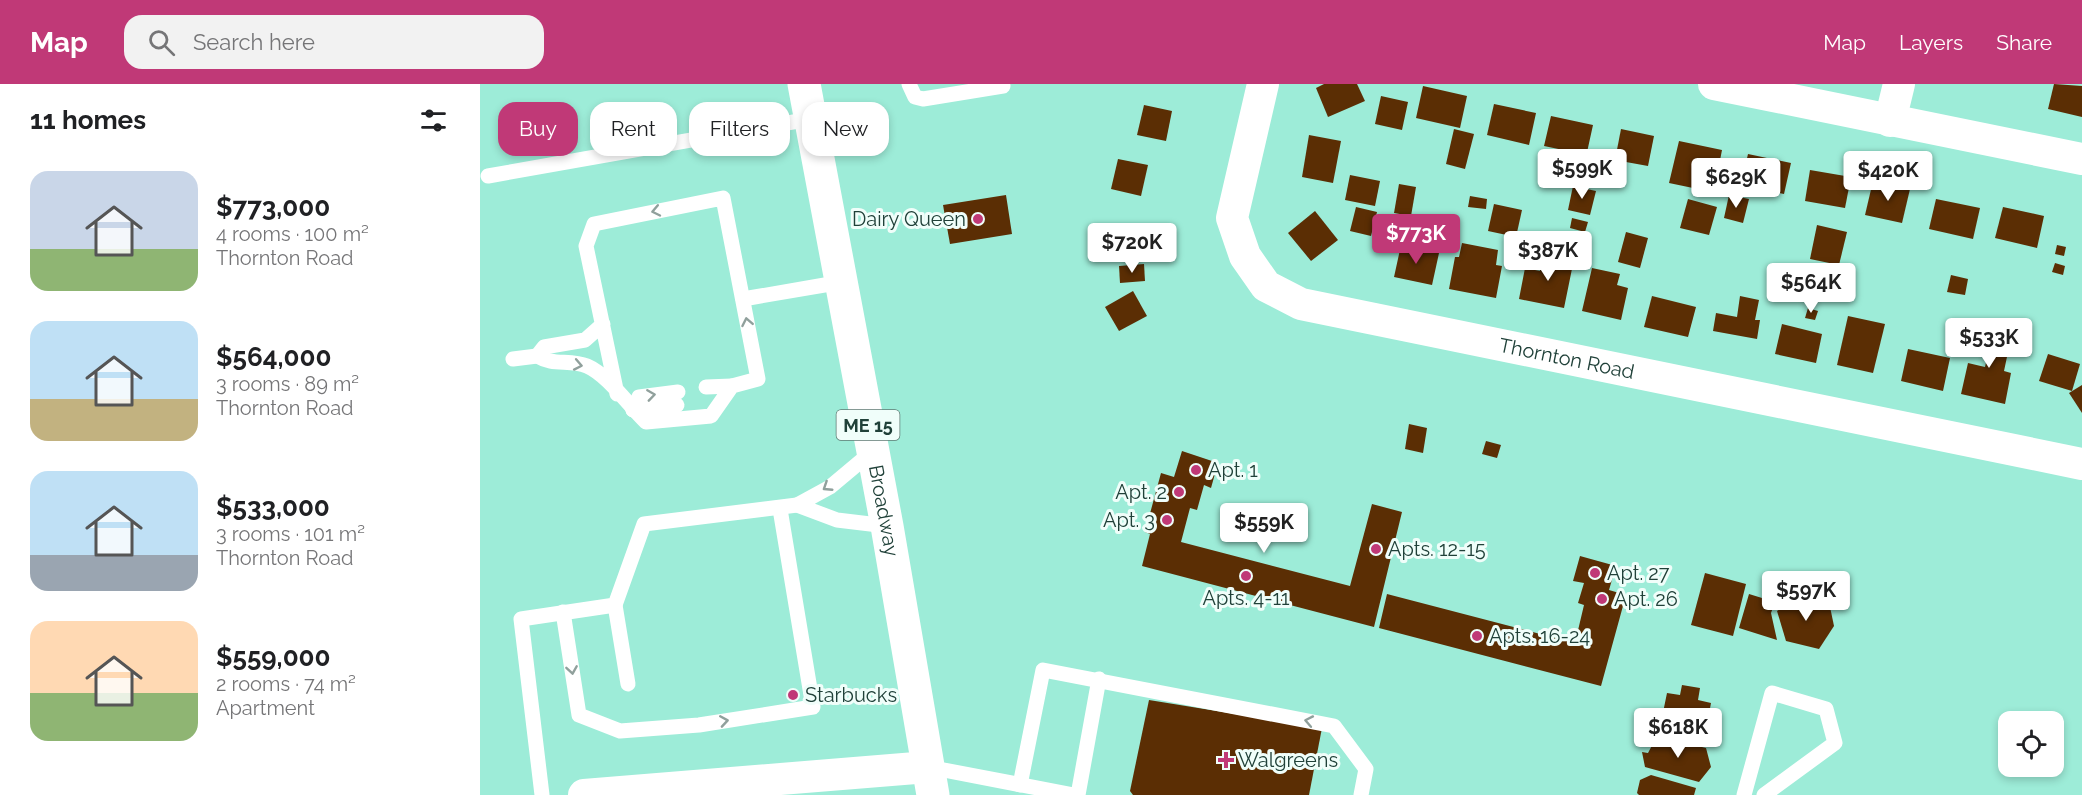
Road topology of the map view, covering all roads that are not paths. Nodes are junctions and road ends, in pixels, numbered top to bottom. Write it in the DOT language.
graph roads {
  1 [pos="804,84"];
  2 [pos="909,84"];
  3 [pos="1263,84"];
  4 [pos="1714,84"];
  5 [pos="1899,84"];
  6 [pos="1003,86"];
  7 [pos="807,102"];
  8 [pos="802,120"];
  9 [pos="1890,121"];
  10 [pos="817,156"];
  11 [pos="2082,159"];
  12 [pos="488,176"];
  13 [pos="842,282"];
  14 [pos="743,299"];
  15 [pos="603,324"];
  16 [pos="537,356"];
  17 [pos="513,359"];
  18 [pos="617,394"];
  19 [pos="678,398"];
  20 [pos="633,410"];
  21 [pos="873,452"];
  22 [pos="2082,464"];
  23 [pos="797,505"];
  24 [pos="780,509"];
  25 [pos="887,526"];
  26 [pos="615,605"];
  27 [pos="563,612"];
  28 [pos="1099,679"];
  29 [pos="628,684"];
  30 [pos="930,781"];
  31 [pos="1020,785"];
  32 [pos="742,788"];
  33 [pos="542,795"];
  34 [pos="586,795"];
  35 [pos="1076,795"];
  36 [pos="1361,795"];
  37 [pos="1744,795"];
  38 [pos="1764,795"];
  1 -- 7 [label="main road, Broadway / ME 15"];
  2 -- 6 [label="lane"];
  3 -- 22 [label="street, Thornton Road"];
  4 -- 9 [label="street"];
  5 -- 9 [label="street"];
  8 -- 12 [label="lane"];
  9 -- 11 [label="street"];
  10 -- 13 [label="main road, Broadway / ME 15"];
  13 -- 14 [label="lane"];
  13 -- 21 [label="main road, Broadway / ME 15"];
  14 -- 15 [label="lane, one-way"];
  20 -- 14 [label="lane, one-way"];
  15 -- 16 [label="lane"];
  15 -- 18 [label="lane"];
  16 -- 17 [label="lane"];
  16 -- 18 [label="lane, one-way"];
  18 -- 20 [label="lane"];
  20 -- 19 [label="lane, one-way"];
  21 -- 23 [label="lane, one-way"];
  21 -- 25 [label="main road, Broadway / ME 15"];
  23 -- 24 [label="lane"];
  23 -- 25 [label="lane"];
  24 -- 26 [label="lane"];
  27 -- 24 [label="lane, one-way"];
  25 -- 30 [label="main road, Broadway / ME 15"];
  26 -- 27 [label="lane"];
  26 -- 29 [label="lane"];
  27 -- 33 [label="lane"];
  28 -- 31 [label="lane"];
  28 -- 35 [label="lane"];
  36 -- 28 [label="lane, one-way"];
  30 -- 31 [label="lane"];
  30 -- 32 [label="street"];
  31 -- 35 [label="lane"];
  32 -- 34 [label="street"];
  37 -- 38 [label="lane"];
}
